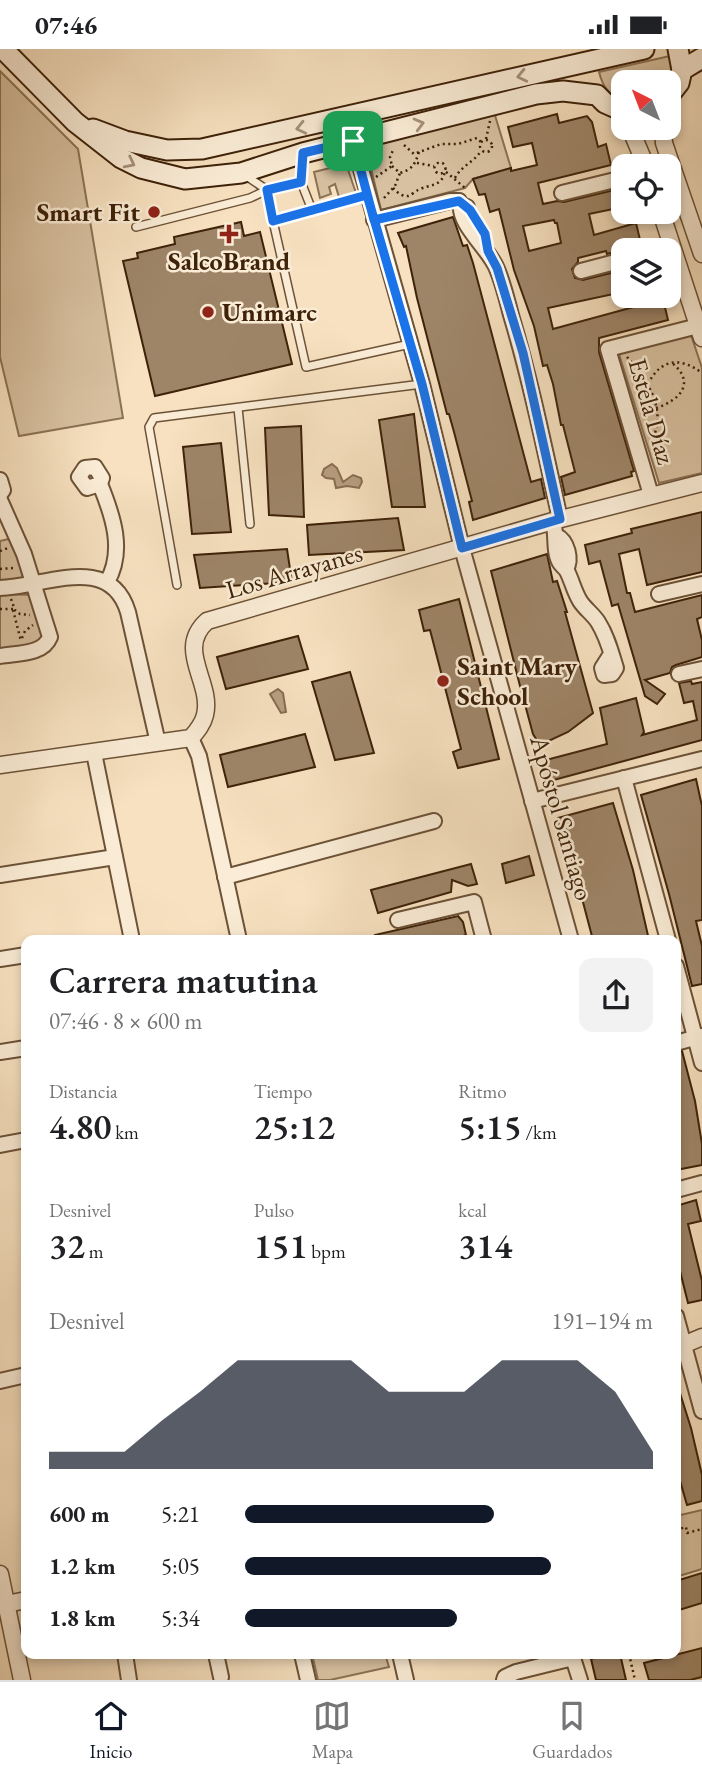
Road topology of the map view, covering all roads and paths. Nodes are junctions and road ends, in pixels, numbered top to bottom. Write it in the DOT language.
graph roads {
  1 [pos="3,49"];
  2 [pos="644,49"];
  3 [pos="678,49"];
  4 [pos="702,58"];
  5 [pos="589,61"];
  6 [pos="682,70"];
  7 [pos="681,74"];
  8 [pos="597,95"];
  9 [pos="611,106"];
  10 [pos="75,122"];
  11 [pos="664,140"];
  12 [pos="353,141"];
  13 [pos="481,142"];
  14 [pos="481,151"];
  15 [pos="419,152"];
  16 [pos="303,153"];
  17 [pos="417,163"];
  18 [pos="392,166"];
  19 [pos="435,166"];
  20 [pos="444,171"];
  21 [pos="241,173"];
  22 [pos="400,173"];
  23 [pos="374,179"];
  24 [pos="454,179"];
  25 [pos="611,181"];
  26 [pos="301,182"];
  27 [pos="393,188"];
  28 [pos="465,188"];
  29 [pos="267,190"];
  30 [pos="562,193"];
  31 [pos="367,195"];
  32 [pos="380,204"];
  33 [pos="312,210"];
  34 [pos="374,220"];
  35 [pos="273,221"];
  36 [pos="136,227"];
  37 [pos="702,254"];
  38 [pos="611,263"];
  39 [pos="580,271"];
  40 [pos="681,286"];
  41 [pos="700,332"];
  42 [pos="410,344"];
  43 [pos="624,354"];
  44 [pos="671,362"];
  45 [pos="702,373"];
  46 [pos="422,384"];
  47 [pos="648,384"];
  48 [pos="238,408"];
  49 [pos="656,408"];
  50 [pos="648,447"];
  51 [pos="0,480"];
  52 [pos="702,483"];
  53 [pos="100,484"];
  54 [pos="0,494"];
  55 [pos="651,495"];
  56 [pos="0,500"];
  57 [pos="250,524"];
  58 [pos="557,525"];
  59 [pos="462,548"];
  60 [pos="107,582"];
  61 [pos="34,584"];
  62 [pos="702,584"];
  63 [pos="177,585"];
  64 [pos="5,588"];
  65 [pos="659,594"];
  66 [pos="12,603"];
  67 [pos="0,609"];
  68 [pos="13,609"];
  69 [pos="44,616"];
  70 [pos="611,654"];
  71 [pos="0,656"];
  72 [pos="702,669"];
  73 [pos="679,674"];
  74 [pos="191,738"];
  75 [pos="158,743"];
  76 [pos="94,753"];
  77 [pos="702,759"];
  78 [pos="0,765"];
  79 [pos="624,778"];
  80 [pos="532,801"];
  81 [pos="434,821"];
  82 [pos="115,857"];
  83 [pos="0,875"];
  84 [pos="225,877"];
  85 [pos="398,920"];
  86 [pos="131,935"];
  87 [pos="238,935"];
  88 [pos="483,935"];
  89 [pos="570,935"];
  90 [pos="667,935"];
  91 [pos="21,956"];
  92 [pos="0,959"];
  93 [pos="681,981"];
  94 [pos="699,1037"];
  95 [pos="681,1042"];
  96 [pos="21,1049"];
  97 [pos="0,1052"];
  98 [pos="702,1063"];
  99 [pos="21,1141"];
  100 [pos="0,1145"];
  101 [pos="702,1183"];
  102 [pos="681,1189"];
  103 [pos="702,1337"];
  104 [pos="681,1346"];
  105 [pos="681,1349"];
  106 [pos="21,1376"];
  107 [pos="0,1381"];
  108 [pos="702,1411"];
  109 [pos="681,1528"];
  110 [pos="702,1529"];
  111 [pos="0,1574"];
  112 [pos="21,1601"];
  113 [pos="7,1604"];
  114 [pos="126,1659"];
  115 [pos="217,1659"];
  116 [pos="304,1659"];
  117 [pos="401,1659"];
  118 [pos="569,1659"];
  119 [pos="573,1659"];
  120 [pos="630,1659"];
  121 [pos="221,1677"];
  122 [pos="22,1680"];
  123 [pos="129,1680"];
  124 [pos="308,1680"];
  125 [pos="406,1680"];
  126 [pos="504,1680"];
  127 [pos="580,1680"];
  128 [pos="635,1680"];
  1 -- 10 [label="main road"];
  2 -- 5 [label="main road"];
  3 -- 6 [label="main road"];
  4 -- 6 [label="main road"];
  5 -- 8 [label="main road"];
  5 -- 10 [label="main road, one-way"];
  6 -- 7 [label="main road"];
  8 -- 9 [label="main road"];
  12 -- 8 [label="main road, one-way"];
  10 -- 21 [label="main road, one-way"];
  11 -- 37 [label="street"];
  12 -- 16 [label="main road"];
  12 -- 31 [label="street, Apóstol Santiago"];
  13 -- 14 [label="path"];
  13 -- 14 [label="path"];
  13 -- 15 [label="path"];
  14 -- 24 [label="path"];
  15 -- 17 [label="path"];
  15 -- 18 [label="path"];
  16 -- 21 [label="main road"];
  16 -- 26 [label="lane"];
  17 -- 19 [label="path"];
  17 -- 22 [label="path"];
  18 -- 22 [label="path"];
  18 -- 23 [label="path"];
  19 -- 20 [label="path"];
  19 -- 20 [label="path"];
  20 -- 24 [label="path"];
  20 -- 27 [label="path"];
  21 -- 29 [label="lane"];
  22 -- 27 [label="path"];
  24 -- 28 [label="path"];
  25 -- 30 [label="street"];
  26 -- 29 [label="lane"];
  26 -- 33 [label="lane"];
  27 -- 32 [label="path"];
  29 -- 35 [label="lane"];
  29 -- 36 [label="lane"];
  31 -- 33 [label="lane"];
  31 -- 34 [label="street, Apóstol Santiago"];
  33 -- 35 [label="lane"];
  34 -- 42 [label="street, Apóstol Santiago"];
  34 -- 58 [label="street"];
  35 -- 42 [label="lane"];
  38 -- 39 [label="street"];
  40 -- 41 [label="street"];
  41 -- 55 [label="street, Estela Díaz"];
  42 -- 46 [label="street, Apóstol Santiago"];
  43 -- 47 [label="path"];
  44 -- 45 [label="path"];
  44 -- 47 [label="path"];
  44 -- 49 [label="path"];
  46 -- 48 [label="lane"];
  46 -- 59 [label="street, Apóstol Santiago"];
  47 -- 49 [label="path"];
  48 -- 57 [label="lane"];
  48 -- 63 [label="lane"];
  49 -- 50 [label="path"];
  51 -- 54 [label="street"];
  52 -- 55 [label="street, Los Arrayanes"];
  53 -- 60 [label="street"];
  55 -- 58 [label="street, Los Arrayanes"];
  56 -- 61 [label="street"];
  58 -- 59 [label="street, Los Arrayanes"];
  58 -- 70 [label="street"];
  59 -- 74 [label="street, Los Arrayanes"];
  59 -- 80 [label="street, Apóstol Santiago"];
  60 -- 61 [label="street"];
  60 -- 75 [label="street"];
  61 -- 64 [label="street"];
  61 -- 69 [label="street"];
  62 -- 65 [label="street"];
  64 -- 66 [label="path"];
  66 -- 68 [label="path"];
  66 -- 69 [label="path"];
  67 -- 68 [label="path"];
  68 -- 69 [label="path"];
  69 -- 71 [label="street"];
  72 -- 73 [label="street"];
  74 -- 75 [label="street"];
  74 -- 84 [label="street"];
  75 -- 76 [label="street"];
  76 -- 78 [label="street"];
  76 -- 82 [label="street"];
  77 -- 79 [label="street"];
  79 -- 80 [label="street"];
  79 -- 90 [label="street"];
  80 -- 89 [label="street, Apóstol Santiago"];
  81 -- 84 [label="street"];
  82 -- 83 [label="street"];
  82 -- 86 [label="street"];
  84 -- 87 [label="street"];
  85 -- 88 [label="street"];
  91 -- 92 [label="street"];
  93 -- 94 [label="street"];
  94 -- 95 [label="street"];
  94 -- 98 [label="street"];
  96 -- 97 [label="street"];
  99 -- 100 [label="street"];
  101 -- 102 [label="street"];
  103 -- 104 [label="street"];
  105 -- 108 [label="street"];
  106 -- 107 [label="street"];
  109 -- 110 [label="path"];
  111 -- 113 [label="street"];
  112 -- 113 [label="street"];
  113 -- 122 [label="street"];
  114 -- 123 [label="street"];
  115 -- 121 [label="street"];
  116 -- 124 [label="street"];
  117 -- 125 [label="street"];
  118 -- 126 [label="street"];
  119 -- 127 [label="street"];
  120 -- 128 [label="path"];
}
